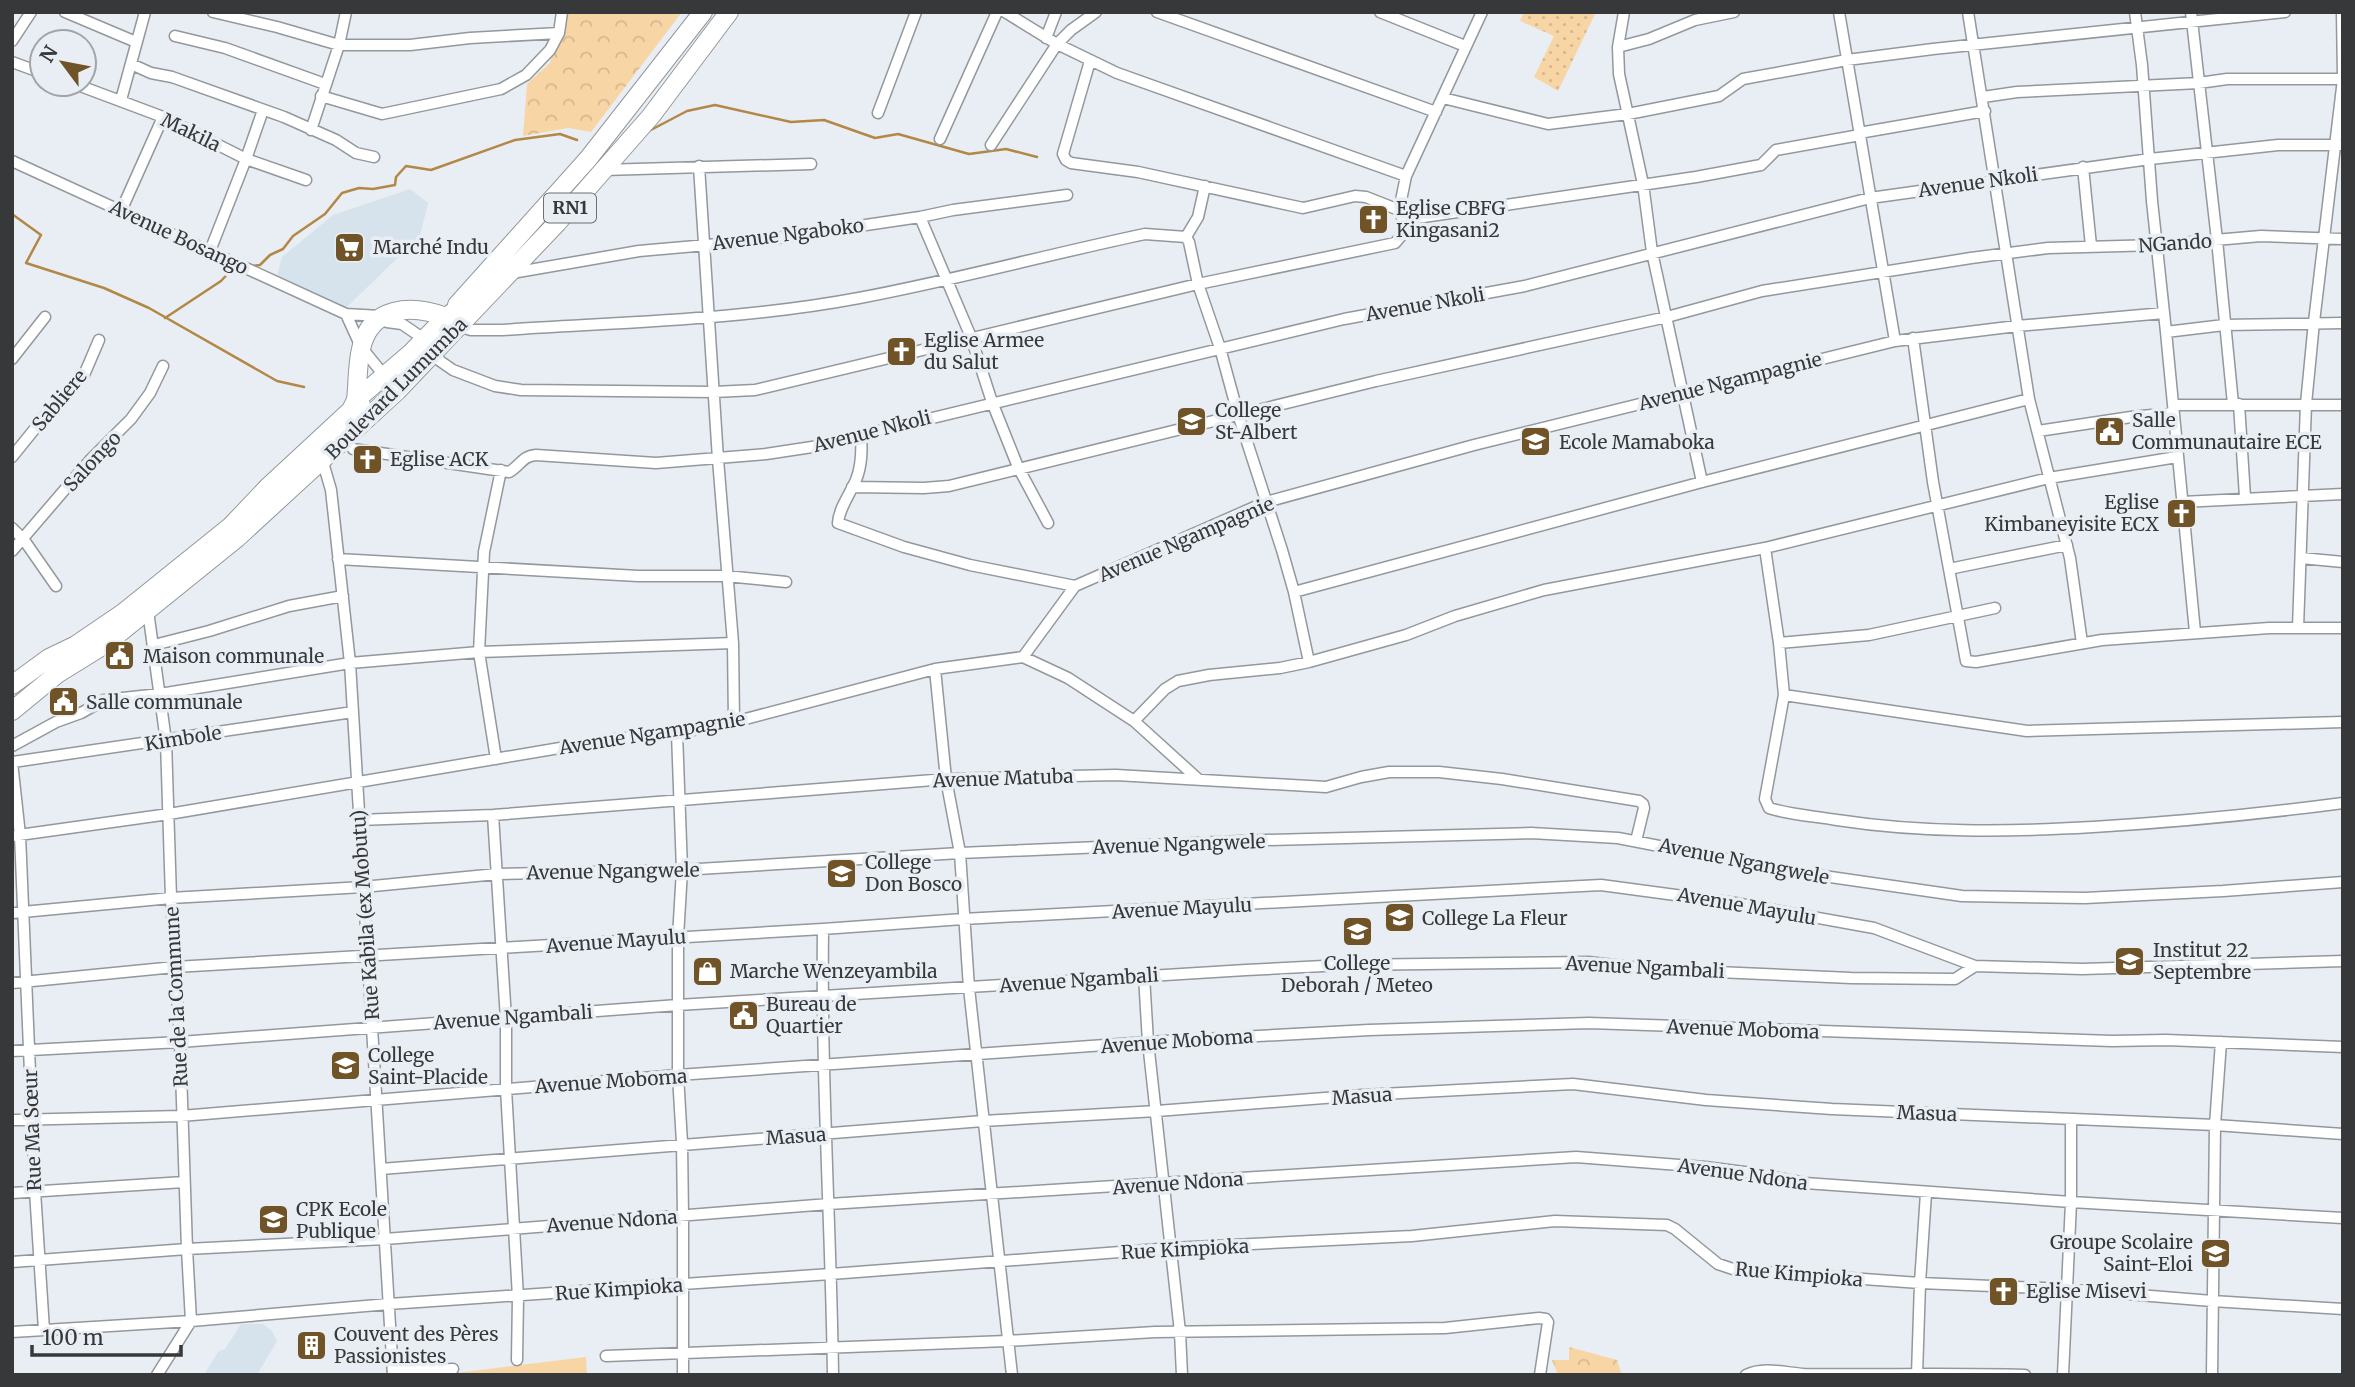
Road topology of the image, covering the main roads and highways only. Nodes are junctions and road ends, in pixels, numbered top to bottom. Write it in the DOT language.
graph roads {
  1 [pos="703,12"];
  2 [pos="729,12"];
  3 [pos="453,322"];
  4 [pos="428,346"];
  5 [pos="356,400"];
  6 [pos="371,416"];
  7 [pos="144,605"];
  8 [pos="12,685"];
  9 [pos="12,711"];
  1 -- 3 [label="highway, Boulevard Lumumba / RN1"];
  2 -- 3 [label="highway, Boulevard Lumumba / RN1"];
  3 -- 4 [label="highway, Boulevard Lumumba / RN1"];
  3 -- 5 [label="highway"];
  4 -- 5 [label="highway, Boulevard Lumumba / RN1"];
  4 -- 6 [label="highway, Boulevard Lumumba / RN1"];
  5 -- 6 [label="highway"];
  5 -- 7 [label="highway, Boulevard Lumumba / RN1"];
  6 -- 7 [label="highway, Boulevard Lumumba / RN1"];
  7 -- 8 [label="highway, Boulevard Lumumba / RN1"];
  7 -- 9 [label="highway, Boulevard Lumumba / RN1"];
}
